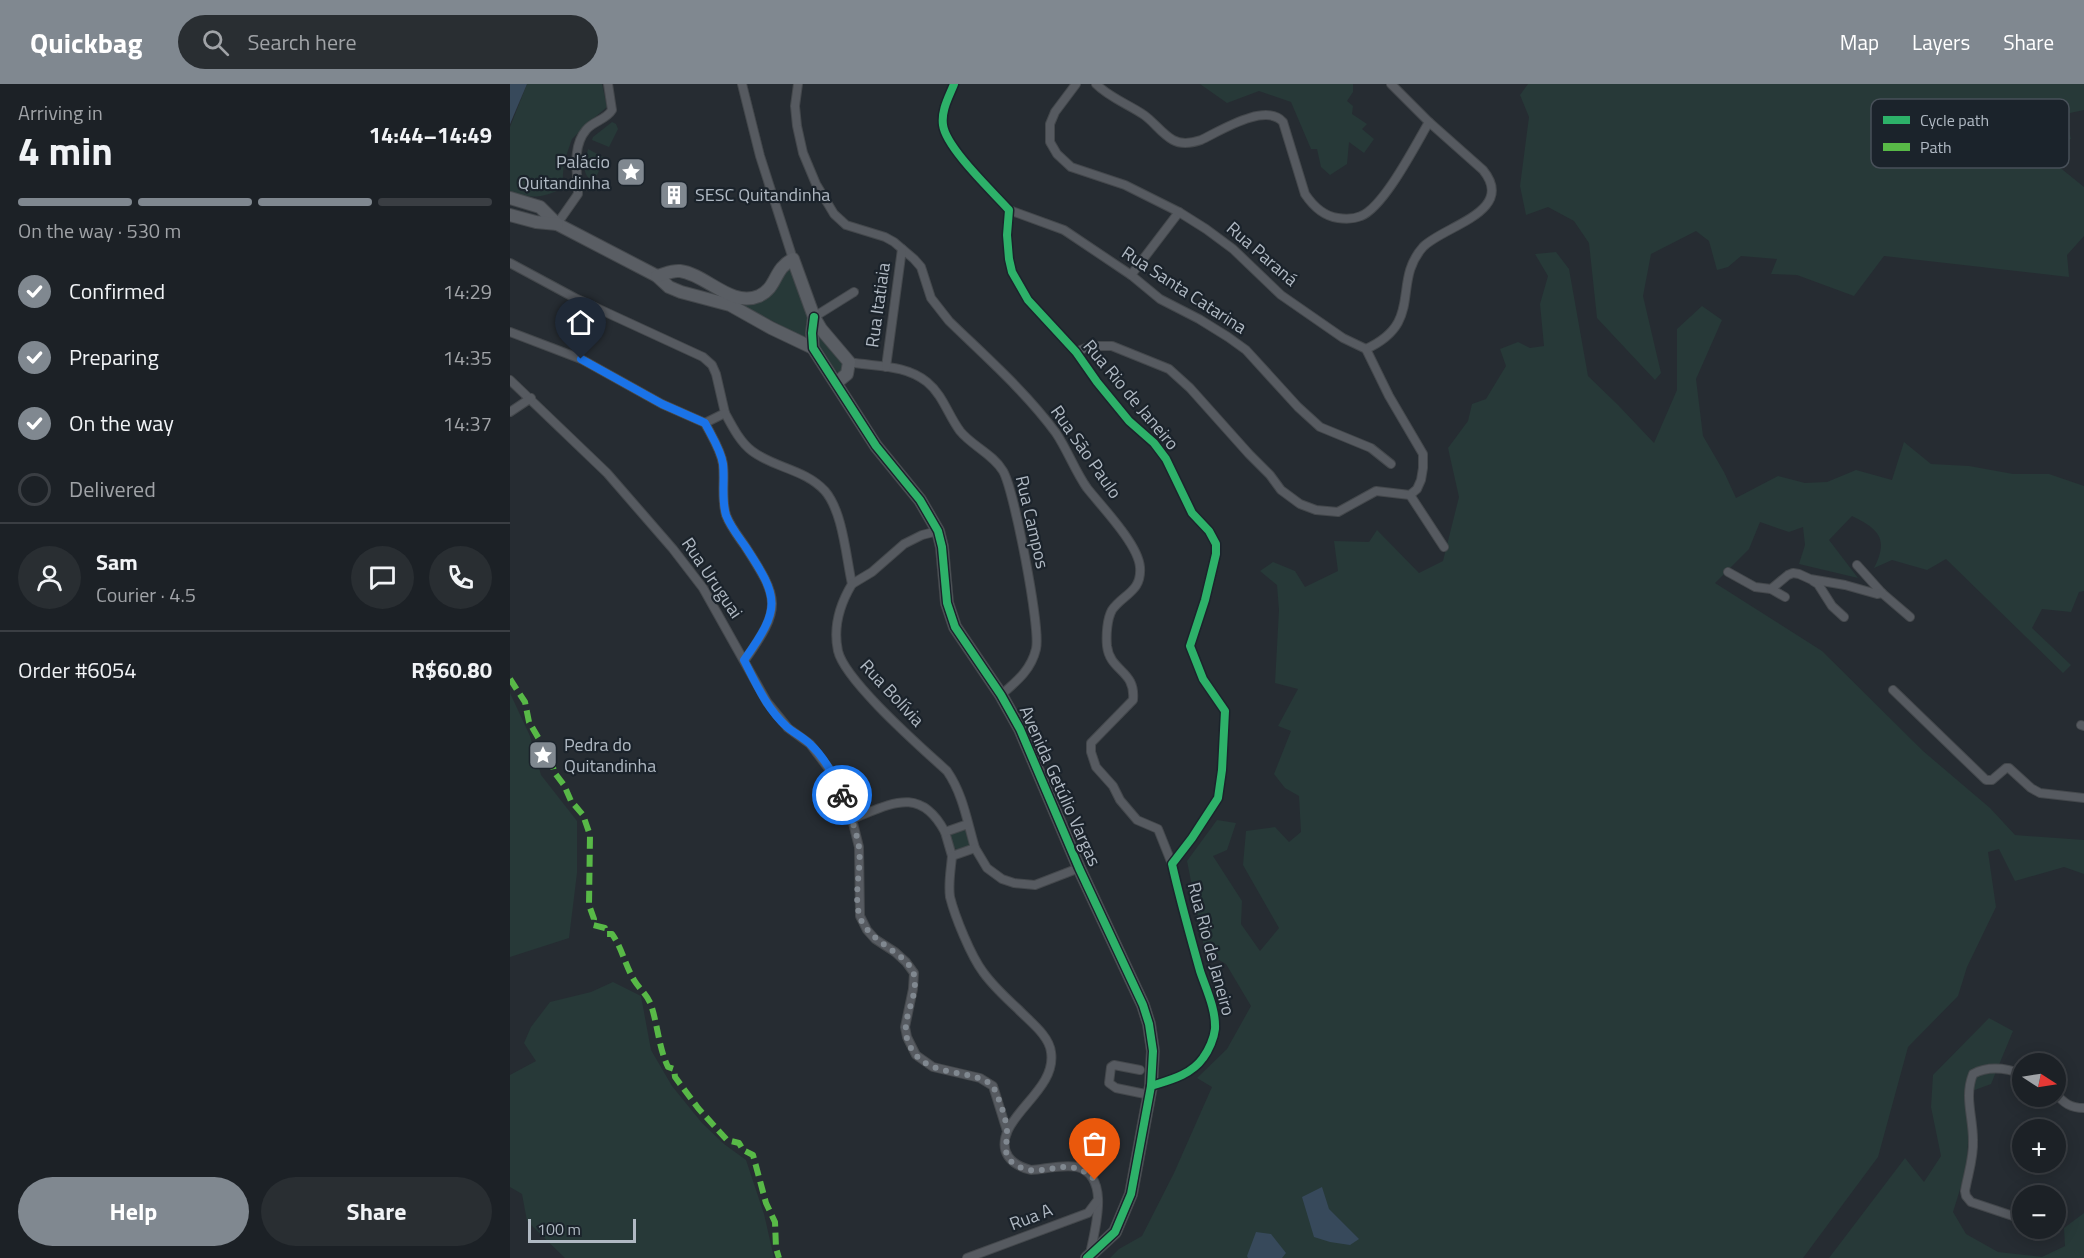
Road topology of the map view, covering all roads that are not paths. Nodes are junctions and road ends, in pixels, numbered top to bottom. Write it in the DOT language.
graph roads {
  1 [pos="608,84"];
  2 [pos="742,84"];
  3 [pos="798,84"];
  4 [pos="954,84"];
  5 [pos="1076,84"];
  6 [pos="1096,84"];
  7 [pos="1391,84"];
  8 [pos="1429,122"];
  9 [pos="510,198"];
  10 [pos="1009,210"];
  11 [pos="1179,212"];
  12 [pos="510,215"];
  13 [pos="557,224"];
  14 [pos="902,249"];
  15 [pos="793,260"];
  16 [pos="510,263"];
  17 [pos="1131,275"];
  18 [pos="657,276"];
  19 [pos="706,283"];
  20 [pos="854,292"];
  21 [pos="702,297"];
  22 [pos="732,300"];
  23 [pos="814,317"];
  24 [pos="510,332"];
  25 [pos="813,348"];
  26 [pos="1366,349"];
  27 [pos="1076,352"];
  28 [pos="849,362"];
  29 [pos="886,366"];
  30 [pos="510,380"];
  31 [pos="836,382"];
  32 [pos="531,398"];
  33 [pos="510,412"];
  34 [pos="725,413"];
  35 [pos="705,423"];
  36 [pos="1391,464"];
  37 [pos="1410,495"];
  38 [pos="938,531"];
  39 [pos="1444,547"];
  40 [pos="1857,565"];
  41 [pos="1728,572"];
  42 [pos="1810,579"];
  43 [pos="852,584"];
  44 [pos="1771,589"];
  45 [pos="1882,593"];
  46 [pos="1785,597"];
  47 [pos="1844,617"];
  48 [pos="1910,618"];
  49 [pos="744,660"];
  50 [pos="1893,690"];
  51 [pos="1001,695"];
  52 [pos="2084,798"];
  53 [pos="852,819"];
  54 [pos="968,824"];
  55 [pos="945,832"];
  56 [pos="975,848"];
  57 [pos="952,856"];
  58 [pos="1172,864"];
  59 [pos="1080,868"];
  60 [pos="1140,1070"];
  61 [pos="2012,1071"];
  62 [pos="1151,1090"];
  63 [pos="2066,1104"];
  64 [pos="2084,1108"];
  65 [pos="1007,1131"];
  66 [pos="1098,1198"];
  67 [pos="2012,1216"];
  68 [pos="1089,1256"];
  69 [pos="967,1258"];
  1 -- 13 [label="street"];
  2 -- 15 [label="street"];
  3 -- 14 [label="street, Rua São Paulo"];
  4 -- 10 [label="street"];
  5 -- 11 [label="street, Rua Paraná"];
  6 -- 8 [label="street"];
  7 -- 8 [label="street"];
  8 -- 26 [label="street"];
  9 -- 13 [label="street"];
  10 -- 17 [label="street, Rua Santa Catarina"];
  10 -- 27 [label="street, Rua Rio de Janeiro"];
  11 -- 17 [label="street"];
  11 -- 26 [label="street, Rua Paraná"];
  12 -- 13 [label="street"];
  13 -- 18 [label="street"];
  14 -- 29 [label="street, Rua Itatiaia"];
  14 -- 58 [label="street, Rua São Paulo"];
  15 -- 22 [label="street"];
  15 -- 23 [label="street"];
  16 -- 34 [label="street"];
  17 -- 36 [label="street, Rua Santa Catarina"];
  18 -- 19 [label="street"];
  18 -- 21 [label="street"];
  19 -- 21 [label="street"];
  19 -- 22 [label="street"];
  20 -- 23 [label="street"];
  21 -- 22 [label="street"];
  22 -- 25 [label="street"];
  23 -- 25 [label="street"];
  23 -- 28 [label="street"];
  24 -- 35 [label="street"];
  25 -- 31 [label="street, Avenida Getúlio Vargas"];
  26 -- 37 [label="street"];
  27 -- 37 [label="street"];
  27 -- 58 [label="street, Rua Rio de Janeiro"];
  28 -- 29 [label="street, Rua Campos"];
  28 -- 31 [label="street"];
  29 -- 51 [label="street, Rua Campos"];
  30 -- 32 [label="street, Rua Uruguai"];
  31 -- 38 [label="street, Avenida Getúlio Vargas"];
  32 -- 33 [label="street"];
  32 -- 49 [label="street, Rua Uruguai"];
  34 -- 35 [label="street"];
  34 -- 43 [label="street"];
  35 -- 49 [label="street"];
  37 -- 39 [label="street"];
  38 -- 43 [label="street"];
  38 -- 51 [label="street, Avenida Getúlio Vargas"];
  40 -- 45 [label="street"];
  41 -- 44 [label="street"];
  42 -- 44 [label="street"];
  42 -- 45 [label="street"];
  42 -- 47 [label="street"];
  43 -- 54 [label="street, Rua Bolívia"];
  44 -- 46 [label="street"];
  45 -- 48 [label="street"];
  49 -- 53 [label="street, Rua Uruguai"];
  50 -- 52 [label="street"];
  51 -- 59 [label="street, Avenida Getúlio Vargas"];
  53 -- 55 [label="street"];
  53 -- 65 [label="street, Rua Uruguai"];
  54 -- 55 [label="street"];
  54 -- 56 [label="street, Rua Bolívia"];
  55 -- 57 [label="street"];
  56 -- 57 [label="street"];
  56 -- 59 [label="street, Rua Bolívia"];
  57 -- 65 [label="street"];
  58 -- 62 [label="street, Rua Rio de Janeiro"];
  59 -- 62 [label="street, Avenida Getúlio Vargas"];
  60 -- 62 [label="street"];
  61 -- 67 [label="street"];
  62 -- 68 [label="street, Avenida Getúlio Vargas"];
  63 -- 64 [label="street"];
  65 -- 66 [label="street"];
  66 -- 68 [label="street"];
  66 -- 69 [label="street, Rua A"];
}
